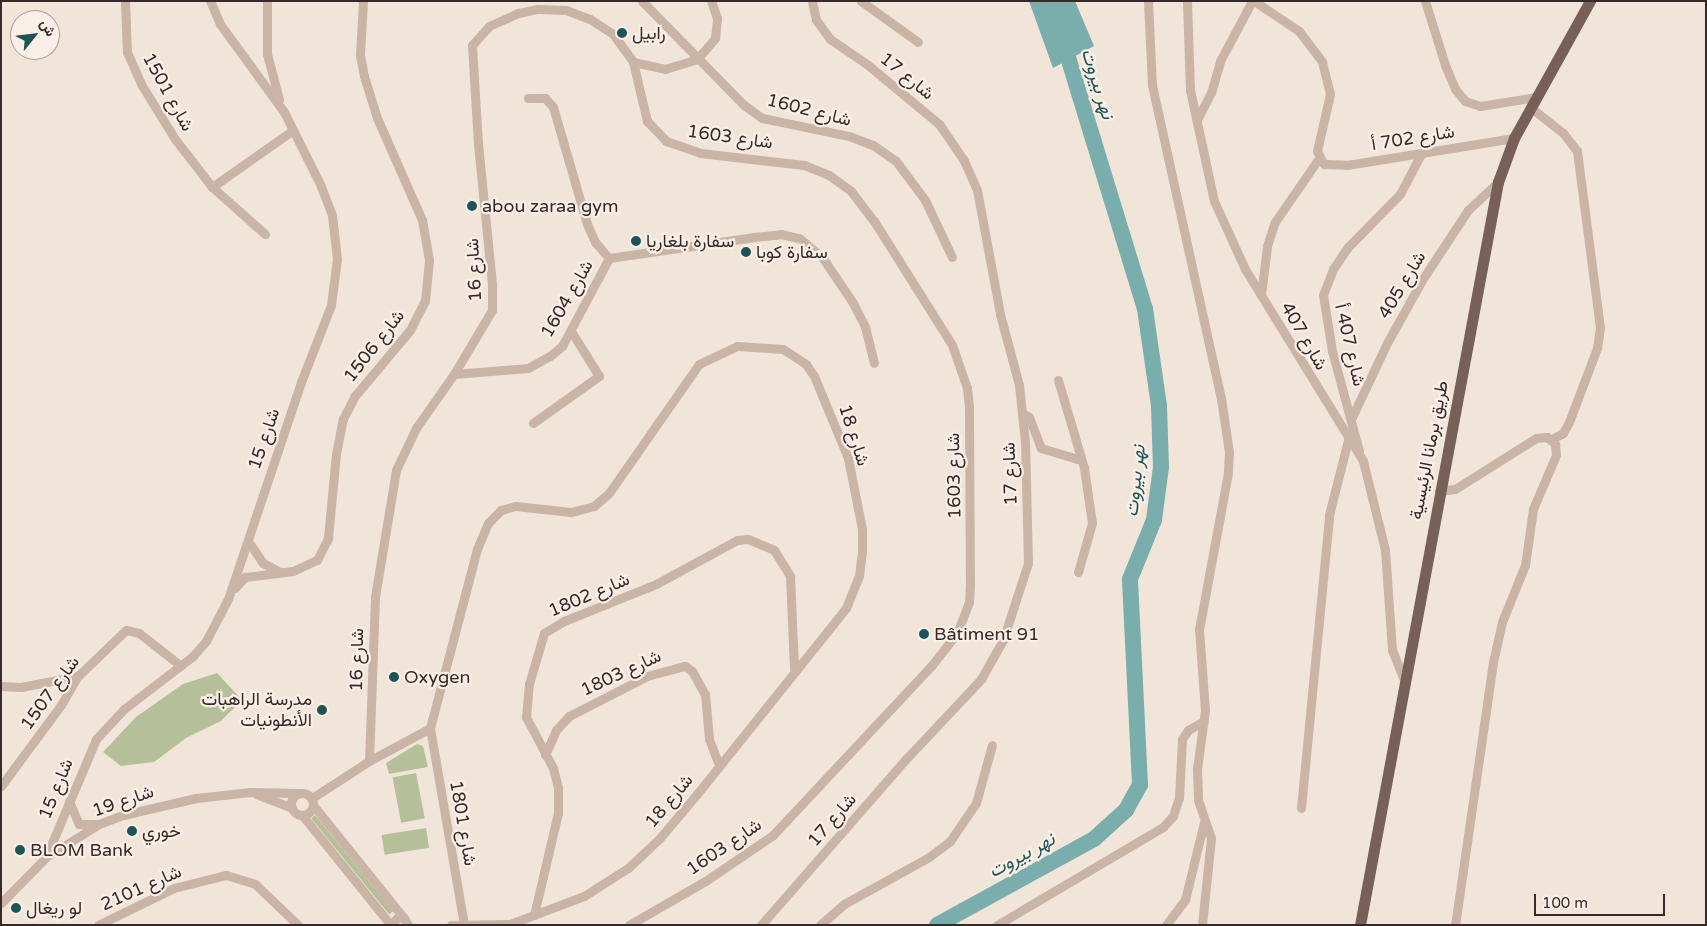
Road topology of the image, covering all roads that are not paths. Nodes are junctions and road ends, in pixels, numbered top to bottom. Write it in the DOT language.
graph roads {
  1 [pos="125,1"];
  2 [pos="210,1"];
  3 [pos="267,1"];
  4 [pos="362,1"];
  5 [pos="642,1"];
  6 [pos="711,1"];
  7 [pos="812,1"];
  8 [pos="861,1"];
  9 [pos="1148,1"];
  10 [pos="1187,1"];
  11 [pos="1253,1"];
  12 [pos="1425,1"];
  13 [pos="1590,1"];
  14 [pos="918,42"];
  15 [pos="697,59"];
  16 [pos="633,62"];
  17 [pos="1536,97"];
  18 [pos="528,98"];
  19 [pos="1530,107"];
  20 [pos="284,112"];
  21 [pos="1198,118"];
  22 [pos="293,130"];
  23 [pos="1514,138"];
  24 [pos="1421,154"];
  25 [pos="1318,158"];
  26 [pos="1498,182"];
  27 [pos="212,187"];
  28 [pos="266,234"];
  29 [pos="952,257"];
  30 [pos="609,258"];
  31 [pos="1261,295"];
  32 [pos="570,331"];
  33 [pos="874,363"];
  34 [pos="454,374"];
  35 [pos="1058,380"];
  36 [pos="1022,413"];
  37 [pos="1352,417"];
  38 [pos="533,423"];
  39 [pos="1552,439"];
  40 [pos="1348,440"];
  41 [pos="1359,454"];
  42 [pos="1081,460"];
  43 [pos="1438,492"];
  44 [pos="248,542"];
  45 [pos="280,572"];
  46 [pos="1078,572"];
  47 [pos="228,599"];
  48 [pos="181,666"];
  49 [pos="794,669"];
  50 [pos="78,676"];
  51 [pos="1405,682"];
  52 [pos="1,686"];
  53 [pos="1204,721"];
  54 [pos="430,728"];
  55 [pos="992,745"];
  56 [pos="545,755"];
  57 [pos="369,761"];
  58 [pos="720,765"];
  59 [pos="1,786"];
  60 [pos="251,792"];
  61 [pos="299,793"];
  62 [pos="69,800"];
  63 [pos="313,802"];
  64 [pos="292,808"];
  65 [pos="1301,808"];
  66 [pos="302,815"];
  67 [pos="1204,821"];
  68 [pos="99,824"];
  69 [pos="46,856"];
  70 [pos="1,902"];
  71 [pos="534,915"];
  72 [pos="406,922"];
  73 [pos="464,924"];
  74 [pos="98,925"];
  75 [pos="298,925"];
  76 [pos="390,925"];
  77 [pos="451,925"];
  78 [pos="630,925"];
  79 [pos="761,925"];
  80 [pos="820,925"];
  81 [pos="997,925"];
  82 [pos="1166,925"];
  83 [pos="1202,925"];
  84 [pos="1360,925"];
  85 [pos="1455,925"];
  1 -- 27 [label="street, شارع 1501"];
  2 -- 20 [label="street, شارع 15"];
  3 -- 20 [label="street"];
  4 -- 45 [label="street, شارع 1506"];
  5 -- 15 [label="street, شارع 1602"];
  6 -- 15 [label="street"];
  7 -- 36 [label="street, شارع 17"];
  8 -- 14 [label="street"];
  9 -- 53 [label="street"];
  10 -- 21 [label="street, شارع 407"];
  11 -- 21 [label="street"];
  11 -- 25 [label="street"];
  12 -- 17 [label="street"];
  13 -- 17 [label="main road, طريق برمانا الرئيسية"];
  15 -- 16 [label="street"];
  15 -- 29 [label="street, شارع 1602"];
  16 -- 34 [label="street, شارع 16"];
  16 -- 78 [label="street, شارع 1603"];
  17 -- 19 [label="main road, طريق برمانا الرئيسية"];
  18 -- 30 [label="street, شارع 1604"];
  19 -- 23 [label="main road, طريق برمانا الرئيسية"];
  19 -- 39 [label="street"];
  20 -- 22 [label="street, شارع 15"];
  21 -- 31 [label="street, شارع 407"];
  22 -- 27 [label="street"];
  22 -- 44 [label="street, شارع 15"];
  23 -- 24 [label="street, شارع 702 أ"];
  23 -- 26 [label="main road, طريق برمانا الرئيسية"];
  24 -- 25 [label="street, شارع 702 أ"];
  24 -- 37 [label="street, شارع 407 أ"];
  25 -- 31 [label="street"];
  26 -- 37 [label="street, شارع 405"];
  26 -- 43 [label="main road, طريق برمانا الرئيسية"];
  27 -- 28 [label="street, شارع 1501"];
  30 -- 32 [label="street, شارع 1604"];
  30 -- 33 [label="street"];
  31 -- 40 [label="street, شارع 407"];
  32 -- 34 [label="street, شارع 1604"];
  32 -- 38 [label="street"];
  34 -- 57 [label="street, شارع 16"];
  35 -- 42 [label="street"];
  36 -- 42 [label="street"];
  36 -- 79 [label="street, شارع 17"];
  37 -- 41 [label="street, شارع 407 أ"];
  39 -- 43 [label="street"];
  39 -- 85 [label="street"];
  40 -- 41 [label="street, شارع 407"];
  40 -- 65 [label="street"];
  41 -- 51 [label="street, شارع 407"];
  42 -- 46 [label="street"];
  43 -- 51 [label="main road, طريق برمانا الرئيسية"];
  44 -- 45 [label="street"];
  44 -- 47 [label="street, شارع 15"];
  45 -- 47 [label="street, شارع 1506"];
  47 -- 48 [label="street, شارع 15"];
  48 -- 50 [label="street, شارع 1507"];
  48 -- 62 [label="street, شارع 15"];
  49 -- 54 [label="street, شارع 18"];
  49 -- 56 [label="street, شارع 1802"];
  49 -- 58 [label="street, شارع 18"];
  50 -- 52 [label="street"];
  50 -- 59 [label="street, شارع 1507"];
  51 -- 84 [label="main road, طريق برمانا الرئيسية"];
  53 -- 67 [label="street"];
  53 -- 81 [label="street"];
  54 -- 57 [label="street"];
  54 -- 73 [label="street, شارع 1801"];
  55 -- 80 [label="street"];
  56 -- 58 [label="street, شارع 1803"];
  56 -- 71 [label="street, شارع 1802"];
  57 -- 63 [label="street"];
  58 -- 71 [label="street, شارع 18"];
  60 -- 61 [label="street, شارع 19"];
  60 -- 64 [label="street"];
  60 -- 68 [label="street, شارع 19"];
  61 -- 63 [label="street"];
  61 -- 64 [label="street"];
  62 -- 68 [label="street"];
  62 -- 69 [label="street, شارع 15"];
  63 -- 66 [label="street"];
  63 -- 72 [label="street"];
  64 -- 66 [label="street"];
  66 -- 76 [label="street"];
  67 -- 82 [label="street"];
  67 -- 83 [label="street"];
  68 -- 69 [label="street, شارع 19"];
  69 -- 70 [label="street, شارع 19"];
  71 -- 73 [label="street, شارع 18"];
  72 -- 76 [label="street"];
  73 -- 77 [label="street, شارع 18"];
  74 -- 75 [label="street, شارع 2101"];
}
